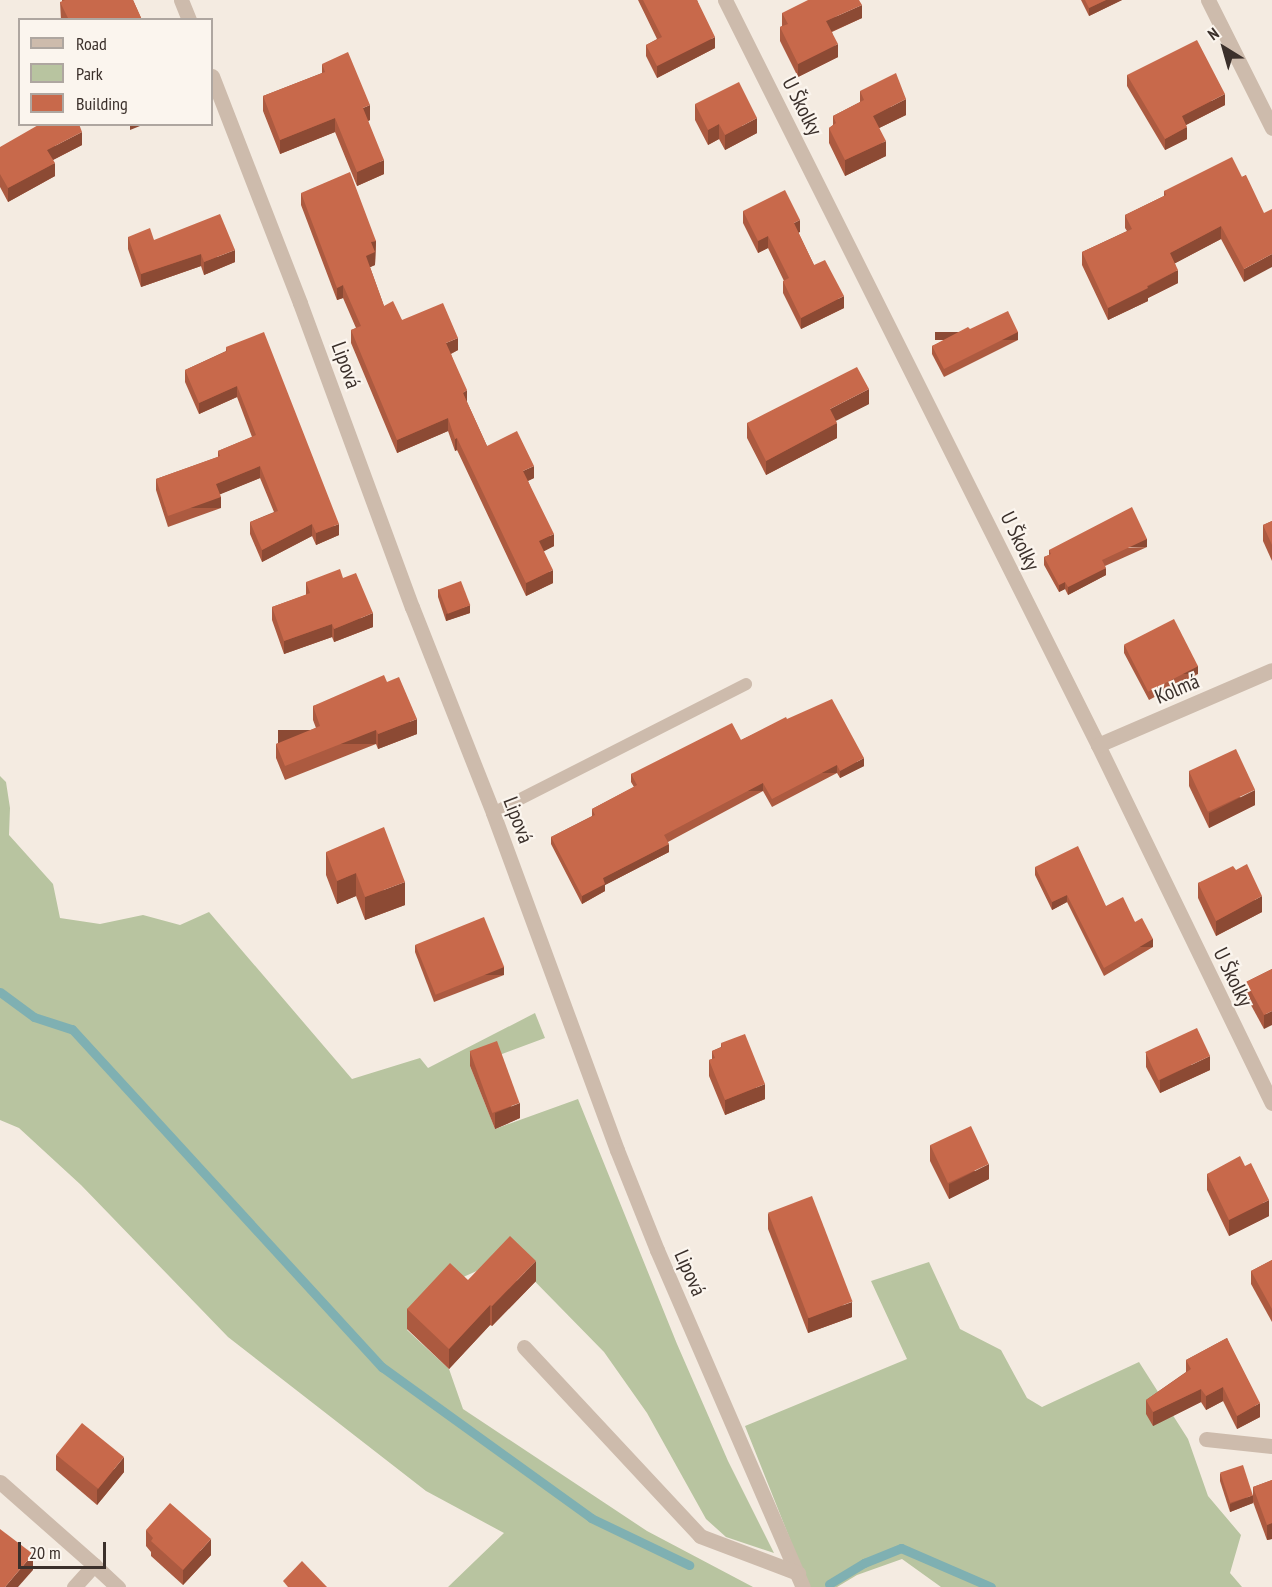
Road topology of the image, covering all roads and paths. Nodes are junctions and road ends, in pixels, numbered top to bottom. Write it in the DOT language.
graph roads {
  1 [pos="181,0"];
  2 [pos="725,0"];
  3 [pos="1208,0"];
  4 [pos="188,18"];
  5 [pos="213,79"];
  6 [pos="1272,128"];
  7 [pos="1272,670"];
  8 [pos="746,684"];
  9 [pos="1098,745"];
  10 [pos="493,813"];
  11 [pos="1272,1103"];
  12 [pos="524,1347"];
  13 [pos="1206,1439"];
  14 [pos="1272,1446"];
  15 [pos="0,1482"];
  16 [pos="94,1565"];
  17 [pos="801,1580"];
  18 [pos="74,1587"];
  19 [pos="118,1587"];
  1 -- 4 [label="street"];
  2 -- 9 [label="street, U Školky"];
  3 -- 6 [label="street"];
  5 -- 10 [label="street, Lipová"];
  7 -- 9 [label="street, Kolmá"];
  8 -- 10 [label="lane"];
  9 -- 11 [label="street, U Školky"];
  10 -- 17 [label="street, Lipová"];
  12 -- 17 [label="street, Lipová"];
  13 -- 14 [label="street"];
  15 -- 16 [label="street"];
  16 -- 18 [label="street"];
  16 -- 19 [label="street"];
}
